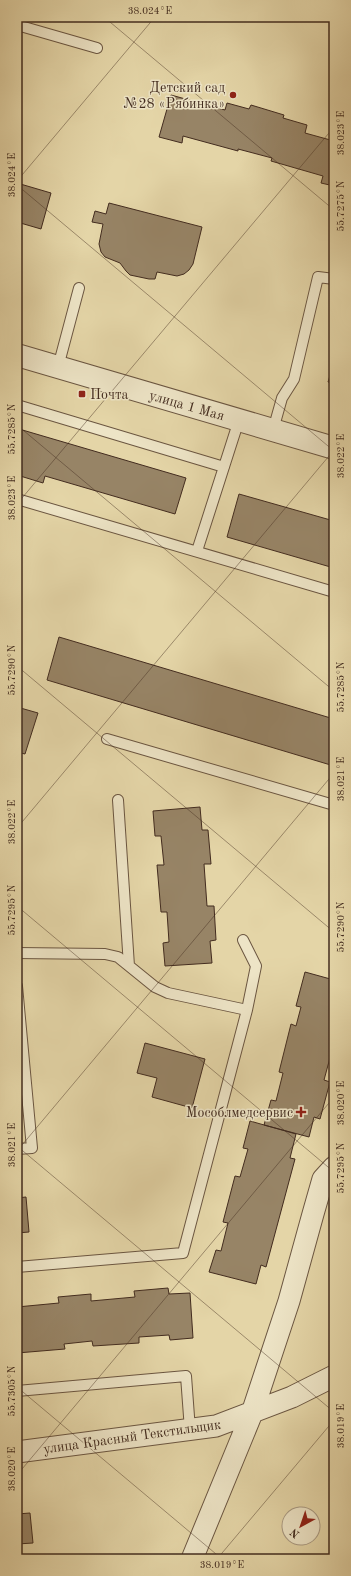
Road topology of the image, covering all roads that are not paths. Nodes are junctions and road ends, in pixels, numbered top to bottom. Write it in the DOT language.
graph roads {
  1 [pos="17,25"];
  2 [pos="97,48"];
  3 [pos="334,279"];
  4 [pos="79,288"];
  5 [pos="17,355"];
  6 [pos="58,367"];
  7 [pos="17,405"];
  8 [pos="239,420"];
  9 [pos="273,430"];
  10 [pos="334,448"];
  11 [pos="224,467"];
  12 [pos="17,498"];
  13 [pos="197,551"];
  14 [pos="334,592"];
  15 [pos="107,739"];
  16 [pos="118,800"];
  17 [pos="334,805"];
  18 [pos="243,940"];
  19 [pos="17,953"];
  20 [pos="129,966"];
  21 [pos="17,986"];
  22 [pos="247,1010"];
  23 [pos="17,1149"];
  24 [pos="334,1167"];
  25 [pos="17,1267"];
  26 [pos="334,1376"];
  27 [pos="17,1391"];
  28 [pos="252,1413"];
  29 [pos="190,1430"];
  30 [pos="17,1452"];
  31 [pos="192,1559"];
  1 -- 2 [label="lane"];
  3 -- 9 [label="lane"];
  4 -- 6 [label="lane"];
  5 -- 6 [label="street, улица 1 Мая"];
  6 -- 8 [label="street, улица 1 Мая"];
  7 -- 11 [label="lane"];
  8 -- 9 [label="street, улица 1 Мая"];
  8 -- 11 [label="lane"];
  9 -- 10 [label="street, улица 1 Мая"];
  11 -- 13 [label="lane"];
  12 -- 13 [label="lane"];
  13 -- 14 [label="lane"];
  15 -- 17 [label="lane"];
  16 -- 20 [label="lane"];
  18 -- 22 [label="lane"];
  19 -- 20 [label="lane"];
  20 -- 22 [label="lane"];
  21 -- 23 [label="lane"];
  22 -- 25 [label="lane"];
  24 -- 28 [label="street"];
  26 -- 28 [label="street, улица Красный Текстильщик"];
  27 -- 29 [label="lane"];
  28 -- 29 [label="street, улица Красный Текстильщик"];
  28 -- 31 [label="street"];
  29 -- 30 [label="street, улица Красный Текстильщик"];
}
